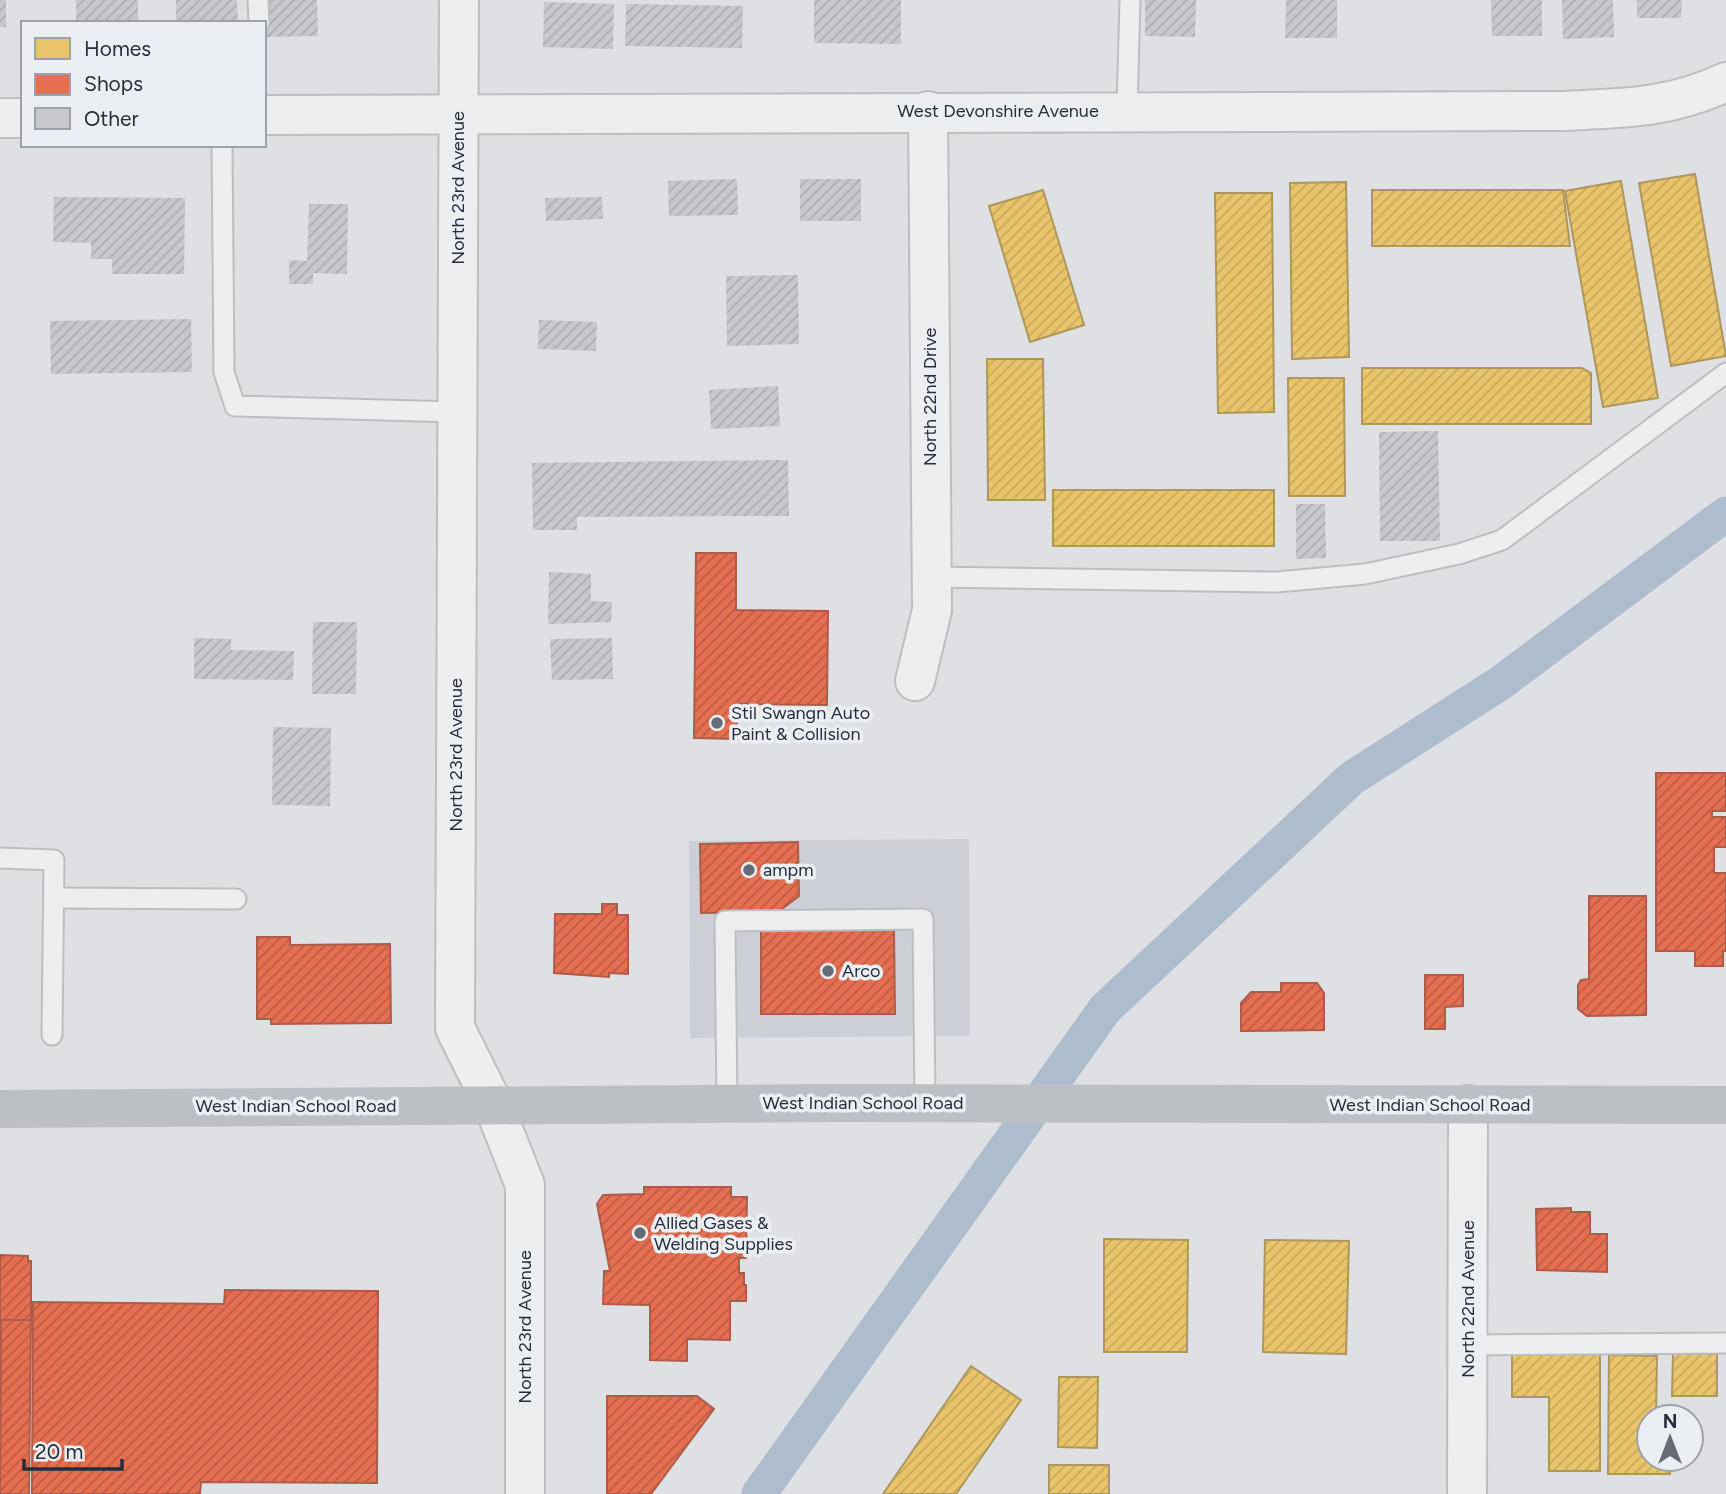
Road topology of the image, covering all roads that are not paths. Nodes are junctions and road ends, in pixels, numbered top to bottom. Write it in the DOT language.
graph roads {
  1 [pos="258,0"];
  2 [pos="459,0"];
  3 [pos="1130,0"];
  4 [pos="258,21"];
  5 [pos="1726,82"];
  6 [pos="928,111"];
  7 [pos="1127,111"];
  8 [pos="459,113"];
  9 [pos="266,115"];
  10 [pos="0,118"];
  11 [pos="21,118"];
  12 [pos="222,147"];
  13 [pos="1726,373"];
  14 [pos="457,412"];
  15 [pos="932,577"];
  16 [pos="915,681"];
  17 [pos="0,858"];
  18 [pos="54,898"];
  19 [pos="236,899"];
  20 [pos="52,1035"];
  21 [pos="925,1103"];
  22 [pos="493,1104"];
  23 [pos="727,1104"];
  24 [pos="1468,1105"];
  25 [pos="1726,1105"];
  26 [pos="0,1109"];
  27 [pos="1726,1343"];
  28 [pos="1468,1345"];
  29 [pos="524,1494"];
  30 [pos="1467,1494"];
  1 -- 4 [label="lane"];
  2 -- 8 [label="street, North 23rd Avenue"];
  3 -- 7 [label="lane"];
  5 -- 7 [label="street, West Devonshire Avenue"];
  6 -- 7 [label="street, West Devonshire Avenue"];
  6 -- 8 [label="street, West Devonshire Avenue"];
  6 -- 15 [label="street, North 22nd Drive"];
  8 -- 9 [label="street, West Devonshire Avenue"];
  8 -- 14 [label="street, North 23rd Avenue"];
  10 -- 11 [label="street"];
  12 -- 14 [label="lane"];
  13 -- 15 [label="lane"];
  14 -- 22 [label="street, North 23rd Avenue"];
  15 -- 16 [label="street, North 22nd Drive"];
  17 -- 18 [label="lane"];
  18 -- 19 [label="lane"];
  18 -- 20 [label="lane"];
  21 -- 23 [label="main road, West Indian School Road"];
  21 -- 23 [label="lane"];
  21 -- 24 [label="main road, West Indian School Road"];
  22 -- 23 [label="main road, West Indian School Road"];
  22 -- 26 [label="main road, West Indian School Road"];
  22 -- 29 [label="street, North 23rd Avenue"];
  24 -- 25 [label="main road, West Indian School Road"];
  24 -- 28 [label="street, North 22nd Avenue"];
  27 -- 28 [label="lane"];
  28 -- 30 [label="street, North 22nd Avenue"];
}
